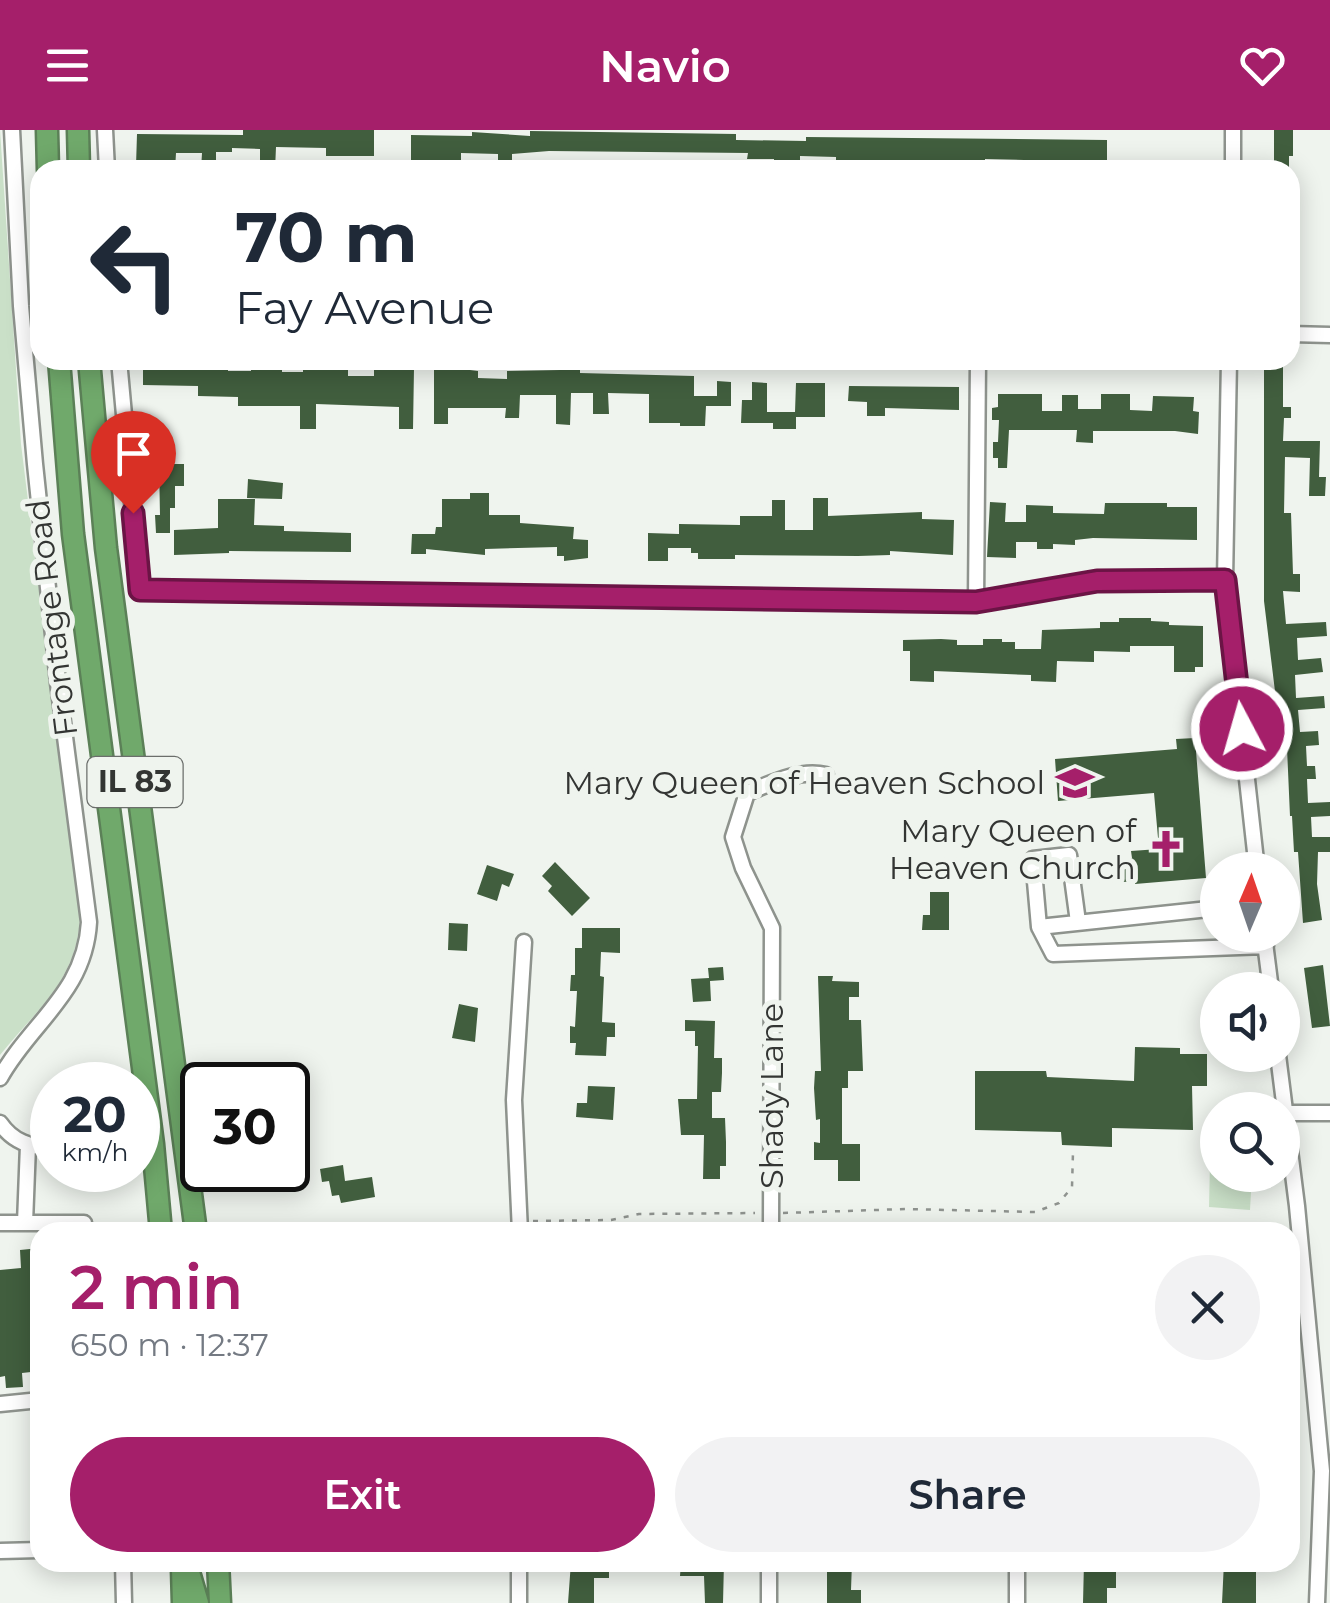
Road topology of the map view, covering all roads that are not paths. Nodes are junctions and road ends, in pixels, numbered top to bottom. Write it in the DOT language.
graph roads {
  1 [pos="12,130"];
  2 [pos="47,130"];
  3 [pos="78,130"];
  4 [pos="105,130"];
  5 [pos="1233,130"];
  6 [pos="48,160"];
  7 [pos="79,160"];
  8 [pos="106,160"];
  9 [pos="1232,160"];
  10 [pos="1300,334"];
  11 [pos="1330,335"];
  12 [pos="59,370"];
  13 [pos="90,370"];
  14 [pos="120,370"];
  15 [pos="978,370"];
  16 [pos="1229,370"];
  17 [pos="1225,580"];
  18 [pos="976,602"];
  19 [pos="826,775"];
  20 [pos="1255,852"];
  21 [pos="1200,910"];
  22 [pos="1078,922"];
  23 [pos="1040,927"];
  24 [pos="524,942"];
  25 [pos="1200,944"];
  26 [pos="142,1062"];
  27 [pos="0,1078"];
  28 [pos="1300,1113"];
  29 [pos="1330,1113"];
  30 [pos="0,1123"];
  31 [pos="28,1145"];
  32 [pos="151,1192"];
  33 [pos="156,1192"];
  34 [pos="1294,1192"];
  35 [pos="158,1207"];
  36 [pos="160,1222"];
  37 [pos="195,1222"];
  38 [pos="520,1222"];
  39 [pos="772,1222"];
  40 [pos="1298,1222"];
  41 [pos="0,1223"];
  42 [pos="26,1223"];
  43 [pos="30,1223"];
  44 [pos="1300,1245"];
  45 [pos="30,1401"];
  46 [pos="0,1404"];
  47 [pos="1326,1505"];
  48 [pos="30,1550"];
  49 [pos="0,1551"];
  50 [pos="124,1572"];
  51 [pos="184,1572"];
  52 [pos="187,1572"];
  53 [pos="218,1572"];
  54 [pos="519,1572"];
  55 [pos="769,1572"];
  56 [pos="1017,1572"];
  57 [pos="124,1603"];
  58 [pos="183,1603"];
  59 [pos="198,1603"];
  60 [pos="220,1603"];
  61 [pos="519,1603"];
  62 [pos="769,1603"];
  63 [pos="1016,1603"];
  64 [pos="1316,1603"];
  1 -- 27 [label="street, Frontage Road"];
  2 -- 6 [label="highway"];
  3 -- 7 [label="highway"];
  4 -- 8 [label="street"];
  5 -- 9 [label="street"];
  10 -- 11 [label="street"];
  12 -- 26 [label="highway, IL 83"];
  13 -- 37 [label="highway, IL 83"];
  14 -- 18 [label="street"];
  15 -- 18 [label="street"];
  16 -- 17 [label="street"];
  17 -- 18 [label="street"];
  17 -- 20 [label="street"];
  19 -- 39 [label="street, Shady Lane"];
  21 -- 22 [label="street"];
  22 -- 23 [label="street"];
  22 -- 23 [label="street"];
  23 -- 25 [label="street"];
  24 -- 38 [label="street"];
  28 -- 29 [label="street"];
  30 -- 31 [label="street"];
  31 -- 42 [label="street"];
  32 -- 35 [label="highway"];
  33 -- 35 [label="highway, IL 83"];
  34 -- 40 [label="street"];
  35 -- 36 [label="highway, IL 83"];
  41 -- 42 [label="street"];
  42 -- 43 [label="street"];
  44 -- 47 [label="street"];
  45 -- 46 [label="street"];
  47 -- 64 [label="street"];
  48 -- 49 [label="street"];
  50 -- 57 [label="street"];
  51 -- 58 [label="highway"];
  52 -- 59 [label="highway"];
  53 -- 60 [label="highway"];
  54 -- 61 [label="street"];
  55 -- 62 [label="street"];
  56 -- 63 [label="street"];
}
